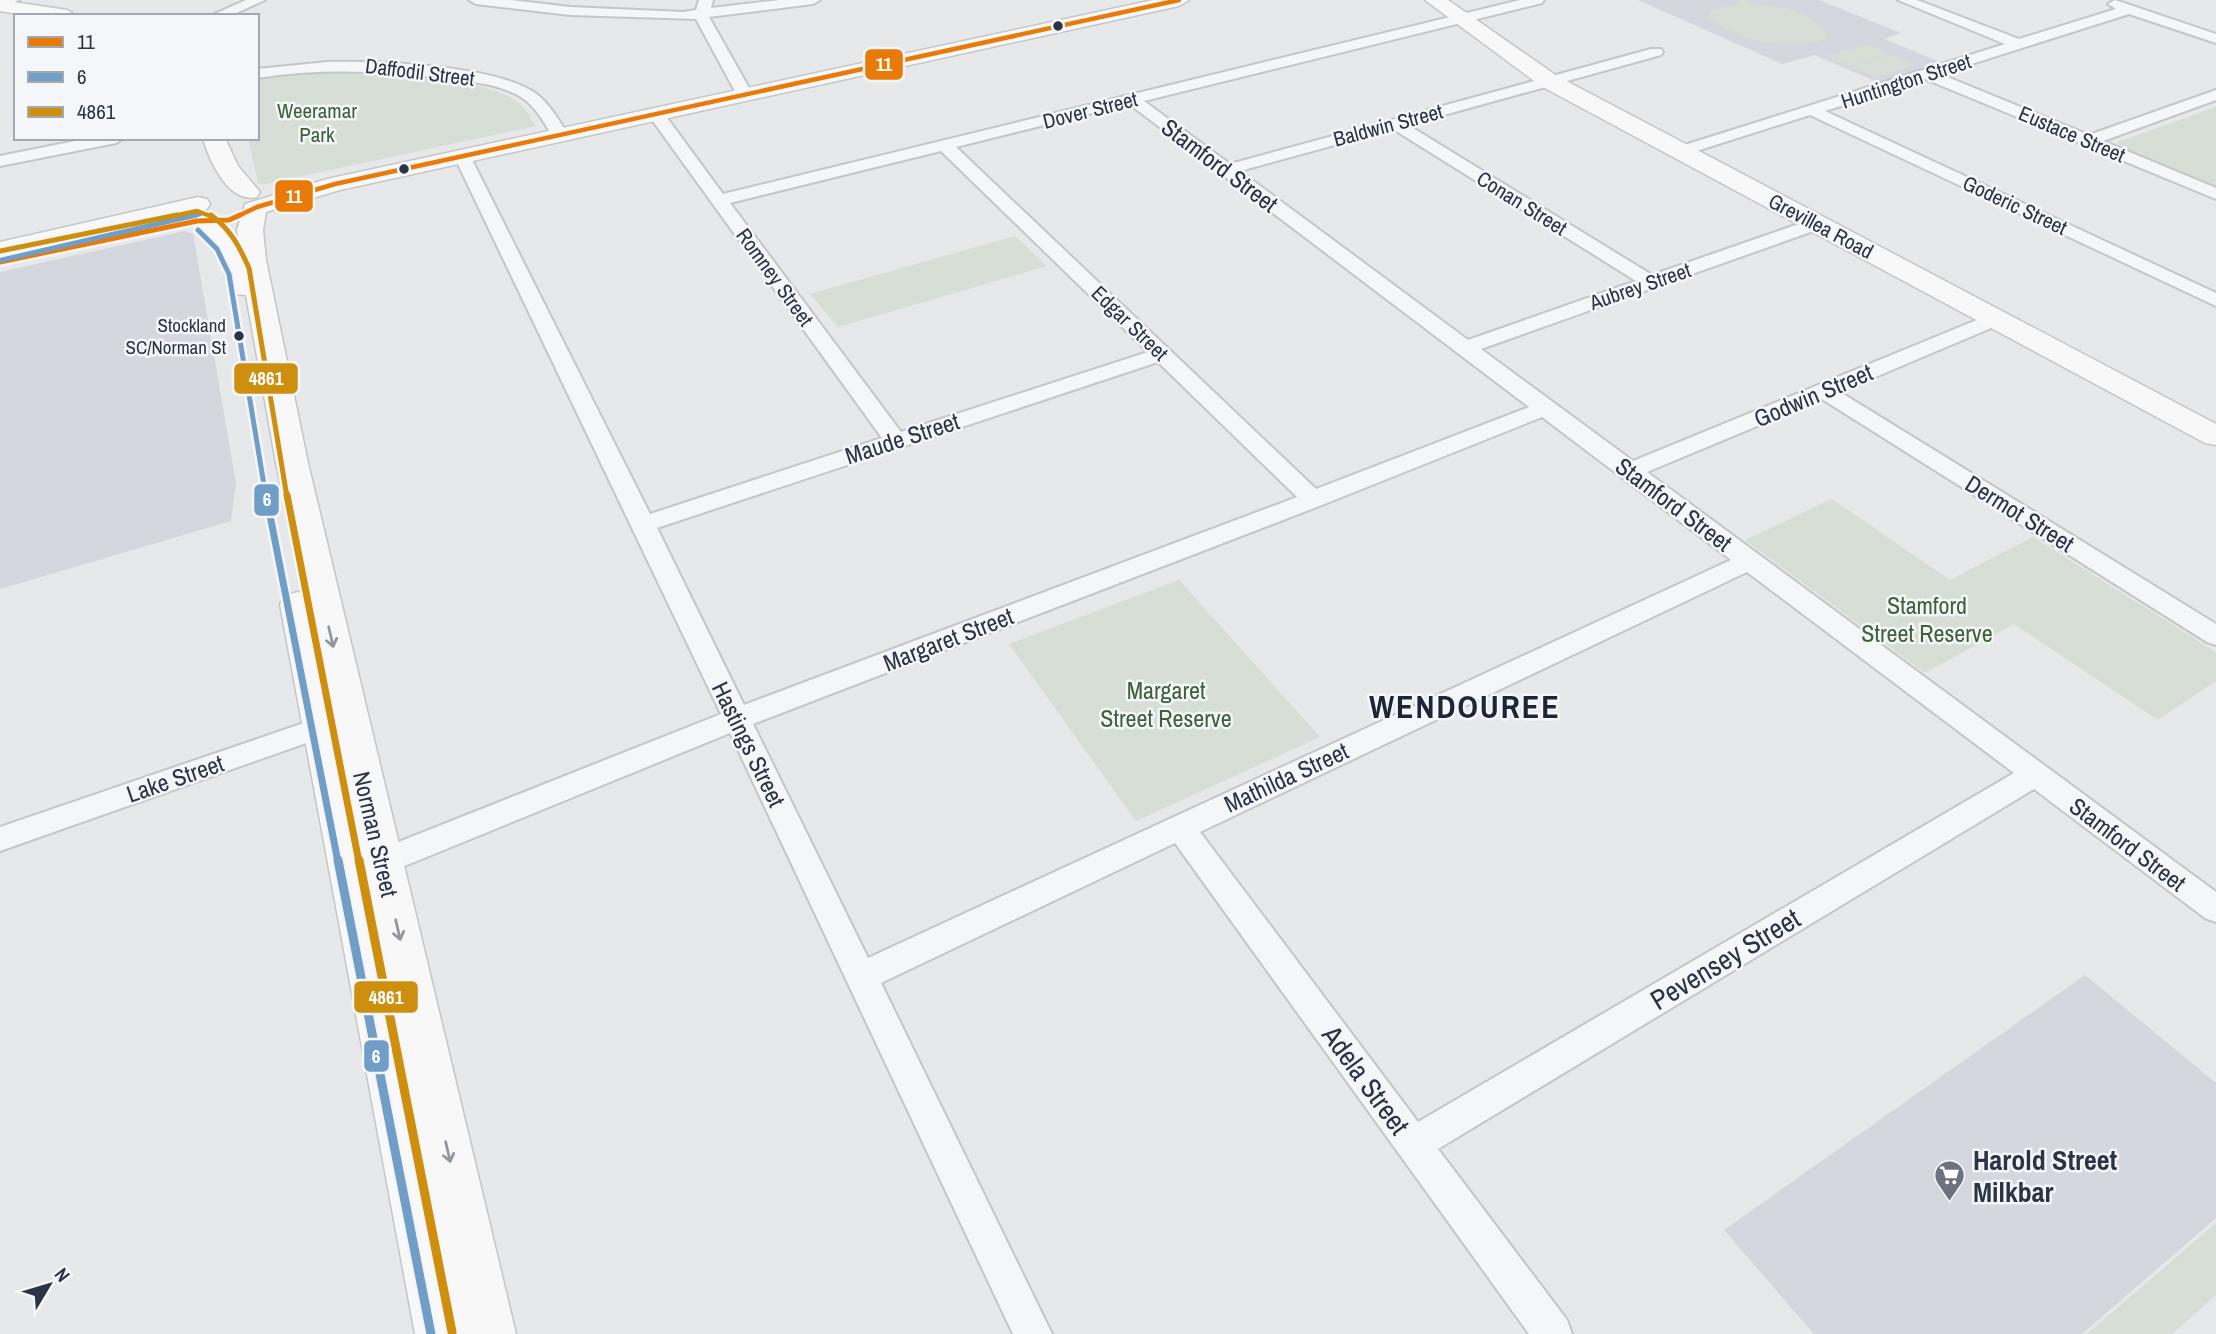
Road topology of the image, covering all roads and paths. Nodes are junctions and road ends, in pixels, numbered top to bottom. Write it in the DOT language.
graph roads {
  1 [pos="12,0"];
  2 [pos="258,0"];
  3 [pos="476,0"];
  4 [pos="706,0"];
  5 [pos="813,0"];
  6 [pos="1179,0"];
  7 [pos="1435,0"];
  8 [pos="1537,0"];
  9 [pos="1905,0"];
  10 [pos="2103,0"];
  11 [pos="0,5"];
  12 [pos="2130,9"];
  13 [pos="54,14"];
  14 [pos="222,14"];
  15 [pos="702,15"];
  16 [pos="1460,18"];
  17 [pos="2216,39"];
  18 [pos="2018,44"];
  19 [pos="1656,52"];
  20 [pos="259,74"];
  21 [pos="1929,75"];
  22 [pos="1549,81"];
  23 [pos="2216,94"];
  24 [pos="745,95"];
  25 [pos="1132,99"];
  26 [pos="1813,111"];
  27 [pos="656,114"];
  28 [pos="1394,123"];
  29 [pos="560,135"];
  30 [pos="107,140"];
  31 [pos="2088,141"];
  32 [pos="945,145"];
  33 [pos="215,146"];
  34 [pos="1681,150"];
  35 [pos="462,156"];
  36 [pos="0,161"];
  37 [pos="1226,170"];
  38 [pos="2216,194"];
  39 [pos="252,200"];
  40 [pos="719,200"];
  41 [pos="201,212"];
  42 [pos="1816,224"];
  43 [pos="0,250"];
  44 [pos="0,262"];
  45 [pos="1650,282"];
  46 [pos="2216,300"];
  47 [pos="1996,319"];
  48 [pos="1465,348"];
  49 [pos="1162,354"];
  50 [pos="1824,391"];
  51 [pos="1546,408"];
  52 [pos="2215,434"];
  53 [pos="895,440"];
  54 [pos="1630,471"];
  55 [pos="286,488"];
  56 [pos="1314,500"];
  57 [pos="643,524"];
  58 [pos="1749,561"];
  59 [pos="2216,636"];
  60 [pos="737,720"];
  61 [pos="336,722"];
  62 [pos="2036,774"];
  63 [pos="1179,826"];
  64 [pos="0,838"];
  65 [pos="367,868"];
  66 [pos="2216,909"];
  67 [pos="861,977"];
  68 [pos="1413,1144"];
  69 [pos="442,1334"];
  70 [pos="489,1334"];
  71 [pos="1034,1334"];
  72 [pos="1553,1334"];
  1 -- 11 [label="street"];
  2 -- 14 [label="street"];
  3 -- 15 [label="street"];
  4 -- 15 [label="street"];
  5 -- 15 [label="street"];
  6 -- 24 [label="main road"];
  7 -- 16 [label="main road, Grevillea Road"];
  8 -- 16 [label="street, Dover Street"];
  9 -- 18 [label="street"];
  10 -- 12 [label="street"];
  11 -- 13 [label="main road"];
  12 -- 17 [label="street"];
  12 -- 18 [label="street, Huntington Street"];
  15 -- 24 [label="street"];
  16 -- 22 [label="main road, Grevillea Road"];
  16 -- 25 [label="street, Dover Street"];
  18 -- 21 [label="street, Huntington Street"];
  19 -- 22 [label="street"];
  20 -- 29 [label="street, Daffodil Street"];
  21 -- 26 [label="street, Huntington Street"];
  21 -- 31 [label="street, Eustace Street"];
  22 -- 28 [label="street, Baldwin Street"];
  22 -- 34 [label="main road, Grevillea Road"];
  23 -- 31 [label="street"];
  24 -- 27 [label="main road"];
  25 -- 32 [label="street, Dover Street"];
  25 -- 37 [label="street, Stamford Street"];
  26 -- 34 [label="street, Huntington Street"];
  26 -- 46 [label="street, Goderic Street"];
  27 -- 29 [label="main road"];
  27 -- 40 [label="street, Romney Street"];
  28 -- 37 [label="street, Baldwin Street"];
  28 -- 45 [label="street, Conan Street"];
  29 -- 35 [label="main road"];
  30 -- 36 [label="street"];
  31 -- 38 [label="street, Eustace Street"];
  32 -- 40 [label="street, Dover Street"];
  32 -- 49 [label="street, Edgar Street"];
  33 -- 39 [label="main road"];
  33 -- 41 [label="main road"];
  34 -- 42 [label="main road, Grevillea Road"];
  35 -- 39 [label="main road"];
  35 -- 57 [label="street, Hastings Street"];
  37 -- 48 [label="street, Stamford Street"];
  39 -- 41 [label="main road"];
  39 -- 55 [label="main road, Norman Street"];
  40 -- 53 [label="street, Romney Street"];
  41 -- 43 [label="main road"];
  41 -- 44 [label="main road"];
  41 -- 55 [label="main road, Norman Street"];
  42 -- 45 [label="street, Aubrey Street"];
  42 -- 47 [label="main road, Grevillea Road"];
  45 -- 48 [label="street, Aubrey Street"];
  47 -- 50 [label="street, Godwin Street"];
  47 -- 52 [label="main road, Grevillea Road"];
  48 -- 51 [label="street, Stamford Street"];
  49 -- 53 [label="street, Maude Street"];
  49 -- 56 [label="street, Edgar Street"];
  50 -- 54 [label="street, Godwin Street"];
  50 -- 59 [label="street, Dermot Street"];
  51 -- 54 [label="street, Stamford Street"];
  51 -- 56 [label="street, Margaret Street"];
  53 -- 57 [label="street, Maude Street"];
  54 -- 58 [label="street, Stamford Street"];
  55 -- 61 [label="main road, Norman Street"];
  56 -- 60 [label="street, Margaret Street"];
  57 -- 60 [label="street, Hastings Street"];
  58 -- 62 [label="street, Stamford Street"];
  58 -- 63 [label="street, Mathilda Street"];
  60 -- 65 [label="street, Margaret Street"];
  60 -- 67 [label="street, Hastings Street"];
  61 -- 64 [label="street, Lake Street"];
  61 -- 65 [label="main road, Norman Street"];
  62 -- 66 [label="street, Stamford Street"];
  62 -- 68 [label="street, Pevensey Street"];
  63 -- 67 [label="street, Mathilda Street"];
  63 -- 68 [label="street, Adela Street"];
  65 -- 69 [label="main road, Norman Street"];
  65 -- 70 [label="main road, Norman Street, one-way"];
  67 -- 71 [label="street, Hastings Street"];
  68 -- 72 [label="street, Adela Street"];
}
